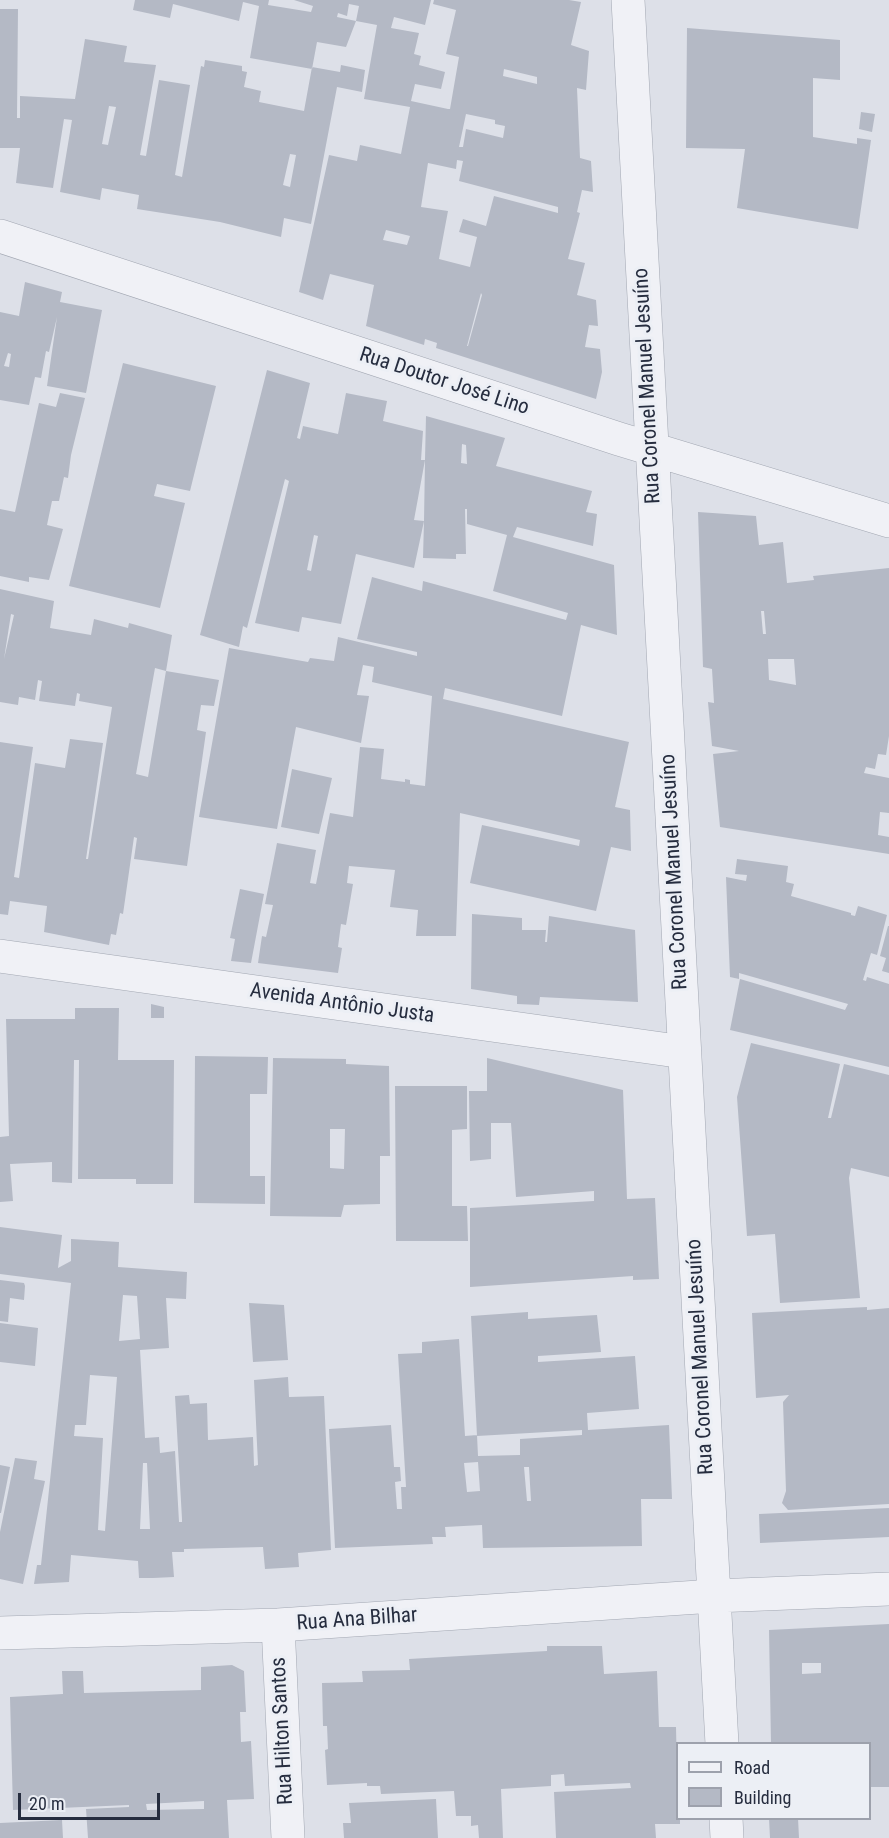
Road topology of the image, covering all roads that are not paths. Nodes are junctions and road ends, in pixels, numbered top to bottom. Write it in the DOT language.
graph roads {
  1 [pos="628,0"];
  2 [pos="0,236"];
  3 [pos="652,449"];
  4 [pos="889,521"];
  5 [pos="0,956"];
  6 [pos="684,1052"];
  7 [pos="889,1588"];
  8 [pos="714,1596"];
  9 [pos="278,1625"];
  10 [pos="0,1634"];
  11 [pos="722,1742"];
  12 [pos="726,1820"];
  13 [pos="288,1838"];
  14 [pos="726,1838"];
  1 -- 3 [label="street, Rua Coronel Manuel Jesuíno"];
  2 -- 3 [label="street, Rua Doutor José Lino"];
  3 -- 4 [label="street, Rua Doutor José Lino"];
  3 -- 6 [label="street, Rua Coronel Manuel Jesuíno"];
  5 -- 6 [label="street, Avenida Antônio Justa"];
  6 -- 8 [label="street, Rua Coronel Manuel Jesuíno"];
  7 -- 8 [label="street, Rua Ana Bilhar"];
  8 -- 9 [label="street, Rua Ana Bilhar"];
  8 -- 11 [label="street, Rua Coronel Manuel Jesuíno"];
  9 -- 10 [label="street, Rua Ana Bilhar"];
  9 -- 13 [label="street, Rua Hilton Santos"];
  12 -- 14 [label="street"];
}
